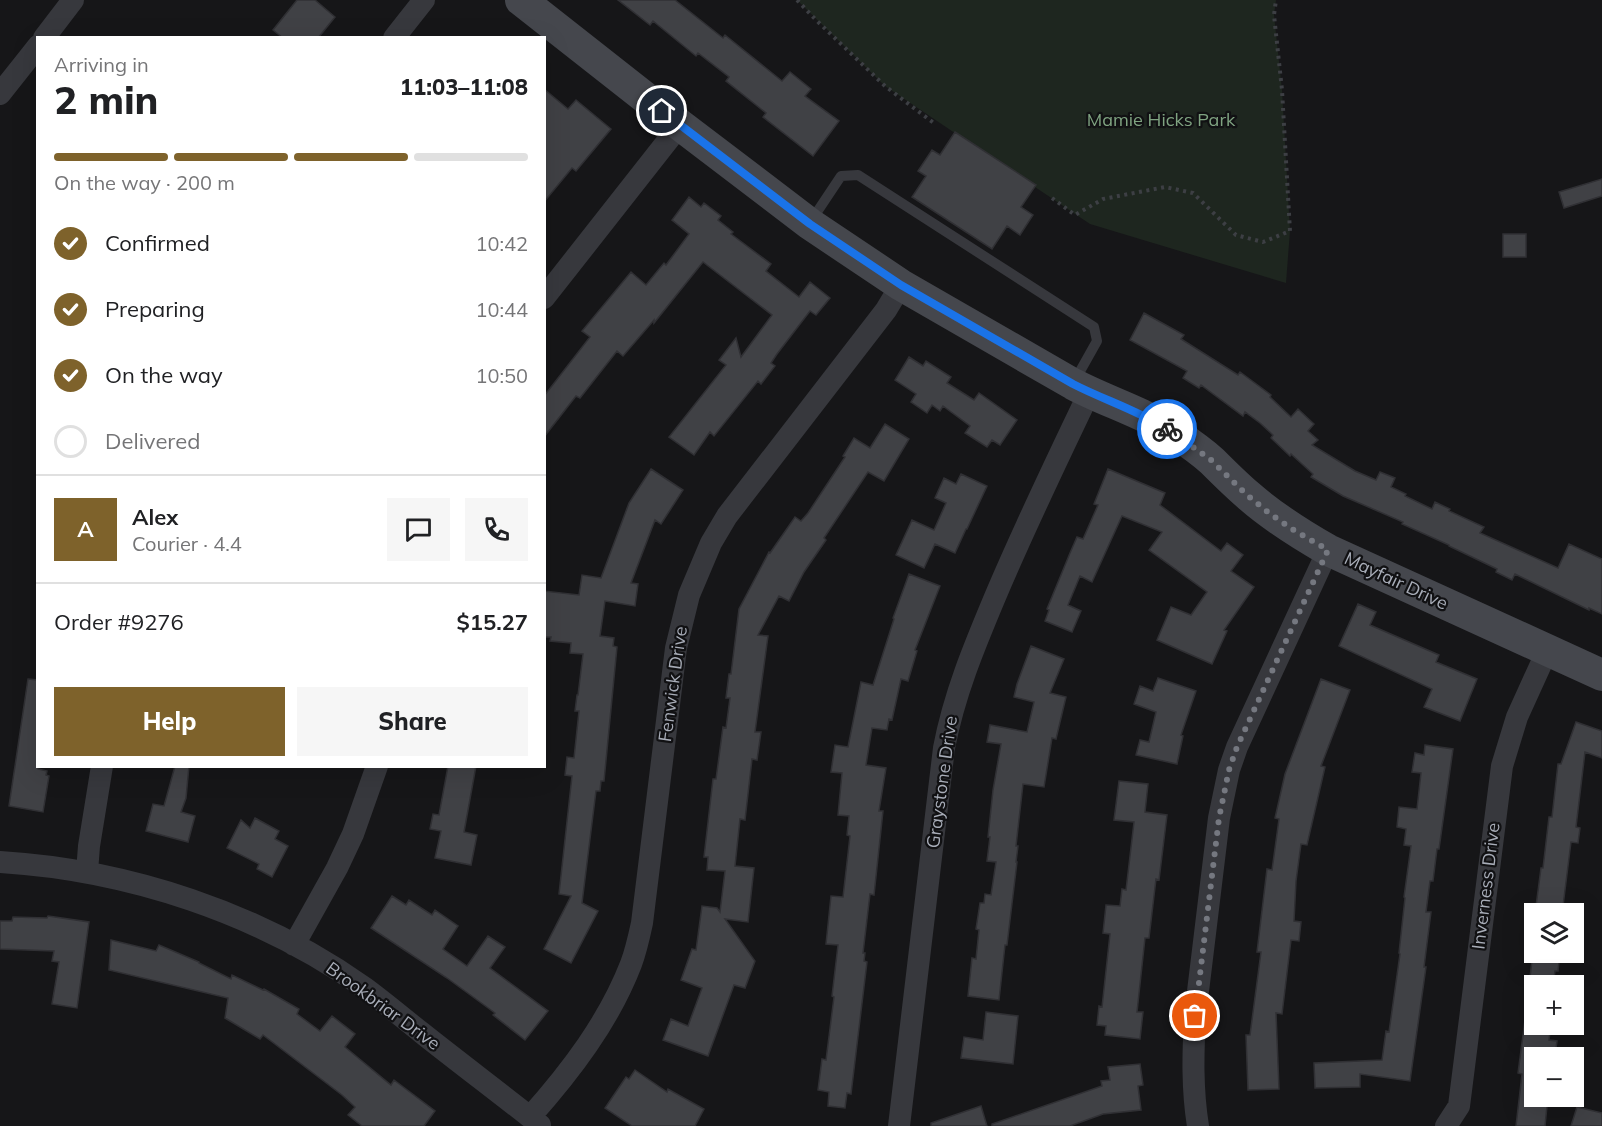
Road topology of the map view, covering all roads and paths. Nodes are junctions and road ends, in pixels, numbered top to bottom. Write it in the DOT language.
graph roads {
  1 [pos="424,0"];
  2 [pos="521,0"];
  3 [pos="797,0"];
  4 [pos="1276,0"];
  5 [pos="68,2"];
  6 [pos="45,36"];
  7 [pos="396,36"];
  8 [pos="36,49"];
  9 [pos="0,94"];
  10 [pos="680,124"];
  11 [pos="935,124"];
  12 [pos="1052,198"];
  13 [pos="810,224"];
  14 [pos="901,285"];
  15 [pos="546,295"];
  16 [pos="1081,388"];
  17 [pos="1328,550"];
  18 [pos="1547,651"];
  19 [pos="1602,675"];
  20 [pos="102,768"];
  21 [pos="376,768"];
  22 [pos="0,862"];
  23 [pos="87,872"];
  24 [pos="294,945"];
  25 [pos="536,1121"];
  26 [pos="899,1126"];
  27 [pos="1198,1126"];
  28 [pos="1446,1126"];
  1 -- 7 [label="street"];
  2 -- 10 [label="street, Mayfair Drive"];
  3 -- 11 [label="path"];
  4 -- 12 [label="path"];
  5 -- 6 [label="street"];
  8 -- 9 [label="street"];
  10 -- 13 [label="street, Mayfair Drive"];
  10 -- 15 [label="street"];
  13 -- 14 [label="street, Mayfair Drive"];
  13 -- 16 [label="lane"];
  14 -- 16 [label="street, Mayfair Drive"];
  14 -- 25 [label="street, Fenwick Drive"];
  16 -- 17 [label="street, Mayfair Drive"];
  16 -- 26 [label="street, Graystone Drive"];
  17 -- 18 [label="street, Mayfair Drive"];
  17 -- 27 [label="street"];
  18 -- 19 [label="street, Mayfair Drive"];
  18 -- 28 [label="street, Inverness Drive"];
  20 -- 23 [label="street"];
  21 -- 24 [label="street"];
  22 -- 23 [label="street, Brookbriar Drive"];
  23 -- 24 [label="street, Brookbriar Drive"];
  24 -- 25 [label="street, Brookbriar Drive"];
}
